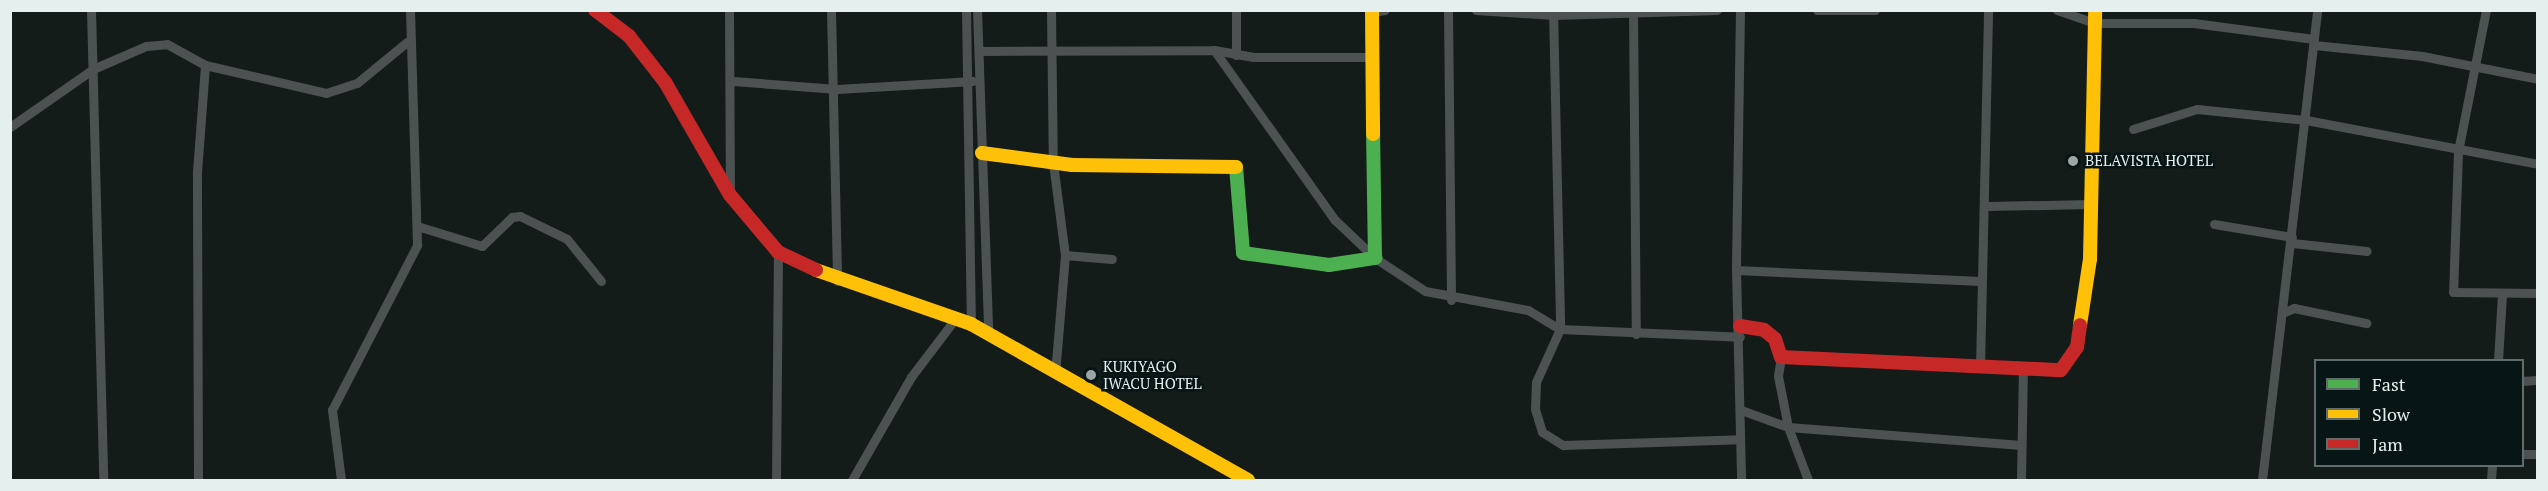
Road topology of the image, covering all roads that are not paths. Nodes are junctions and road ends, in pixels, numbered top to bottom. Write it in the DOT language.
graph roads {
  1 [pos="91,10"];
  2 [pos="410,10"];
  3 [pos="595,10"];
  4 [pos="729,10"];
  5 [pos="831,10"];
  6 [pos="966,10"];
  7 [pos="977,10"];
  8 [pos="1051,10"];
  9 [pos="1236,10"];
  10 [pos="1449,10"];
  11 [pos="1476,10"];
  12 [pos="1717,10"];
  13 [pos="1740,10"];
  14 [pos="1817,10"];
  15 [pos="1875,10"];
  16 [pos="1988,10"];
  17 [pos="2057,10"];
  18 [pos="2318,10"];
  19 [pos="2486,10"];
  20 [pos="1376,11"];
  21 [pos="1633,12"];
  22 [pos="2080,12"];
  23 [pos="1554,13"];
  24 [pos="2094,16"];
  25 [pos="407,42"];
  26 [pos="2314,42"];
  27 [pos="1049,48"];
  28 [pos="1214,50"];
  29 [pos="979,51"];
  30 [pos="1236,55"];
  31 [pos="1371,57"];
  32 [pos="205,65"];
  33 [pos="2475,67"];
  34 [pos="93,69"];
  35 [pos="2538,79"];
  36 [pos="979,80"];
  37 [pos="733,81"];
  38 [pos="968,82"];
  39 [pos="837,89"];
  40 [pos="2306,120"];
  41 [pos="10,127"];
  42 [pos="2133,129"];
  43 [pos="2460,146"];
  44 [pos="982,153"];
  45 [pos="1053,163"];
  46 [pos="2538,164"];
  47 [pos="730,195"];
  48 [pos="2092,204"];
  49 [pos="1987,206"];
  50 [pos="2214,224"];
  51 [pos="417,226"];
  52 [pos="2292,240"];
  53 [pos="2367,251"];
  54 [pos="778,252"];
  55 [pos="1065,255"];
  56 [pos="1375,258"];
  57 [pos="1112,259"];
  58 [pos="1736,270"];
  59 [pos="601,281"];
  60 [pos="837,281"];
  61 [pos="1981,281"];
  62 [pos="2538,293"];
  63 [pos="2502,294"];
  64 [pos="1451,300"];
  65 [pos="2285,312"];
  66 [pos="955,319"];
  67 [pos="2366,323"];
  68 [pos="971,324"];
  69 [pos="1560,329"];
  70 [pos="1740,332"];
  71 [pos="988,333"];
  72 [pos="1636,334"];
  73 [pos="1781,357"];
  74 [pos="2498,359"];
  75 [pos="1980,367"];
  76 [pos="2023,369"];
  77 [pos="1055,374"];
  78 [pos="1741,410"];
  79 [pos="1788,427"];
  80 [pos="1740,439"];
  81 [pos="2021,445"];
  82 [pos="104,480"];
  83 [pos="198,480"];
  84 [pos="341,480"];
  85 [pos="776,480"];
  86 [pos="852,480"];
  87 [pos="1248,480"];
  88 [pos="1741,480"];
  89 [pos="1808,480"];
  90 [pos="2021,480"];
  91 [pos="2262,480"];
  1 -- 34 [label="street"];
  2 -- 25 [label="street"];
  3 -- 47 [label="street"];
  4 -- 37 [label="street"];
  5 -- 39 [label="street"];
  6 -- 38 [label="street"];
  7 -- 29 [label="street"];
  8 -- 27 [label="street"];
  9 -- 30 [label="street"];
  10 -- 64 [label="street"];
  11 -- 23 [label="street"];
  12 -- 21 [label="street"];
  13 -- 58 [label="street"];
  14 -- 15 [label="street"];
  16 -- 49 [label="street"];
  17 -- 22 [label="street"];
  18 -- 26 [label="street"];
  19 -- 33 [label="street"];
  20 -- 31 [label="street"];
  21 -- 23 [label="street"];
  21 -- 72 [label="street"];
  22 -- 24 [label="street"];
  23 -- 69 [label="street"];
  24 -- 26 [label="street"];
  24 -- 48 [label="street"];
  25 -- 32 [label="street"];
  25 -- 51 [label="street"];
  26 -- 33 [label="street"];
  26 -- 40 [label="street"];
  27 -- 28 [label="street"];
  27 -- 29 [label="street"];
  27 -- 45 [label="street"];
  28 -- 30 [label="street"];
  28 -- 56 [label="street"];
  29 -- 36 [label="street"];
  30 -- 31 [label="street"];
  31 -- 56 [label="street"];
  32 -- 34 [label="street"];
  32 -- 83 [label="street"];
  33 -- 35 [label="street"];
  33 -- 43 [label="street"];
  34 -- 41 [label="street"];
  34 -- 82 [label="street"];
  36 -- 38 [label="street"];
  36 -- 44 [label="street"];
  37 -- 39 [label="street"];
  37 -- 47 [label="street"];
  38 -- 39 [label="street"];
  38 -- 68 [label="street"];
  39 -- 60 [label="street"];
  40 -- 42 [label="street"];
  40 -- 43 [label="street"];
  40 -- 52 [label="street"];
  43 -- 46 [label="street"];
  43 -- 63 [label="street"];
  44 -- 45 [label="street"];
  44 -- 71 [label="street"];
  45 -- 55 [label="street"];
  45 -- 56 [label="street"];
  47 -- 54 [label="street"];
  48 -- 49 [label="street"];
  48 -- 76 [label="street"];
  49 -- 61 [label="street"];
  50 -- 52 [label="street"];
  51 -- 59 [label="street"];
  51 -- 84 [label="street"];
  52 -- 53 [label="street"];
  52 -- 65 [label="street"];
  54 -- 60 [label="street"];
  54 -- 85 [label="street"];
  55 -- 57 [label="street"];
  55 -- 77 [label="street"];
  56 -- 64 [label="street"];
  58 -- 61 [label="street"];
  58 -- 70 [label="street"];
  60 -- 66 [label="street"];
  61 -- 75 [label="street"];
  62 -- 63 [label="street"];
  63 -- 74 [label="street"];
  64 -- 69 [label="street"];
  65 -- 67 [label="street"];
  65 -- 91 [label="street"];
  66 -- 68 [label="street"];
  66 -- 86 [label="street"];
  68 -- 71 [label="street"];
  69 -- 72 [label="street"];
  69 -- 80 [label="street"];
  70 -- 72 [label="street"];
  70 -- 73 [label="street"];
  70 -- 78 [label="street"];
  71 -- 77 [label="street"];
  73 -- 75 [label="street"];
  73 -- 79 [label="street"];
  75 -- 76 [label="street"];
  76 -- 81 [label="street"];
  77 -- 87 [label="street"];
  78 -- 79 [label="street"];
  78 -- 80 [label="street"];
  79 -- 81 [label="street"];
  79 -- 89 [label="street"];
  80 -- 88 [label="street"];
  81 -- 90 [label="street"];
}
